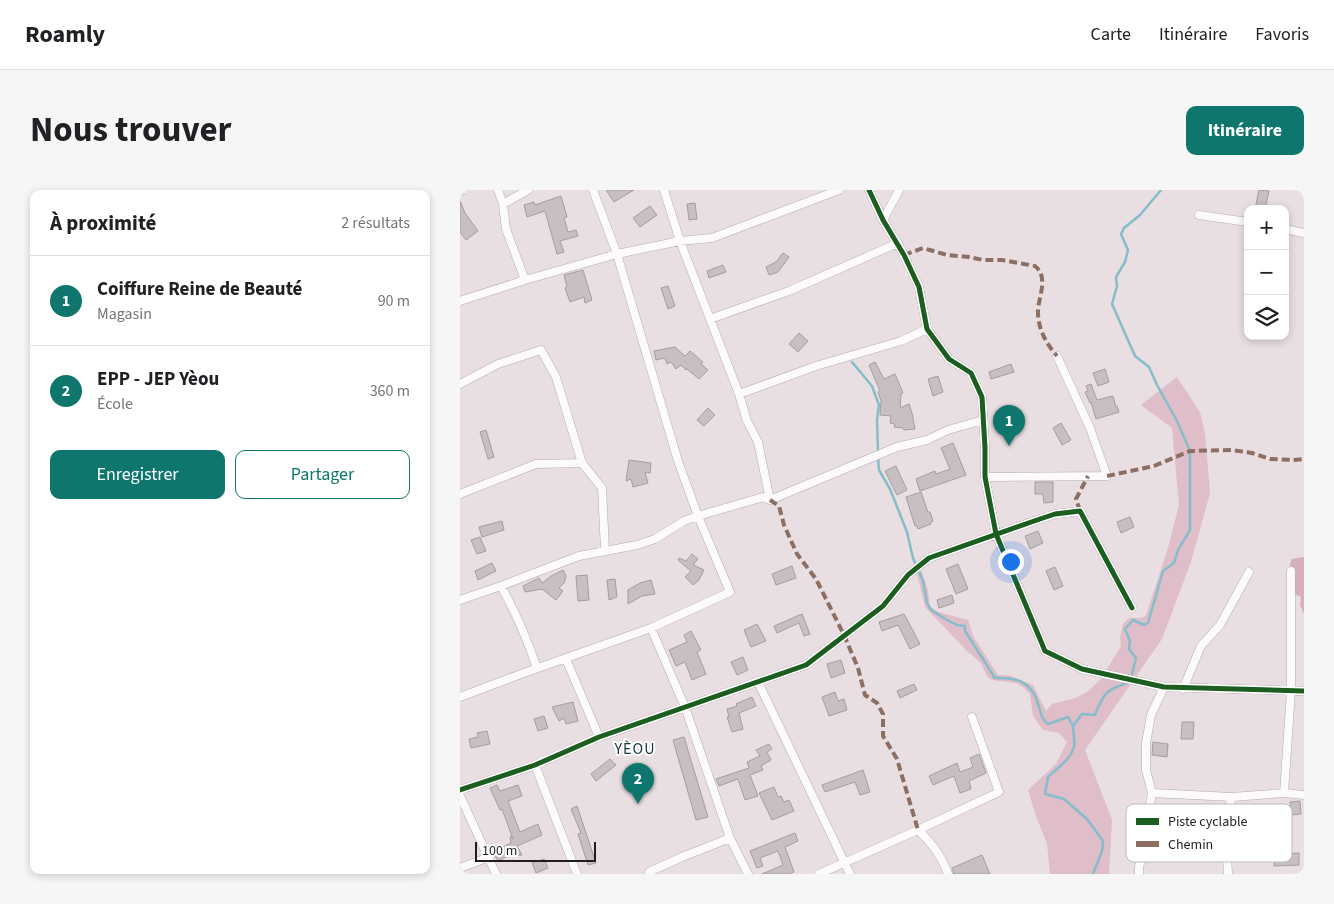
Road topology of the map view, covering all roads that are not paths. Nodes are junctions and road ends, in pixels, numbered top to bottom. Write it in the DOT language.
graph roads {
  1 [pos="498,190"];
  2 [pos="528,190"];
  3 [pos="593,190"];
  4 [pos="664,190"];
  5 [pos="839,190"];
  6 [pos="869,190"];
  7 [pos="899,190"];
  8 [pos="503,204"];
  9 [pos="1198,214"];
  10 [pos="882,220"];
  11 [pos="1244,221"];
  12 [pos="1289,229"];
  13 [pos="1304,233"];
  14 [pos="680,241"];
  15 [pos="898,243"];
  16 [pos="617,254"];
  17 [pos="525,280"];
  18 [pos="460,301"];
  19 [pos="710,318"];
  20 [pos="927,330"];
  21 [pos="1057,356"];
  22 [pos="460,384"];
  23 [pos="739,394"];
  24 [pos="982,420"];
  25 [pos="582,463"];
  26 [pos="985,477"];
  27 [pos="460,494"];
  28 [pos="770,500"];
  29 [pos="698,516"];
  30 [pos="996,534"];
  31 [pos="605,550"];
  32 [pos="1291,571"];
  33 [pos="1249,572"];
  34 [pos="501,586"];
  35 [pos="460,600"];
  36 [pos="1132,608"];
  37 [pos="651,628"];
  38 [pos="566,659"];
  39 [pos="537,668"];
  40 [pos="758,682"];
  41 [pos="1164,687"];
  42 [pos="1184,689"];
  43 [pos="1291,691"];
  44 [pos="1304,691"];
  45 [pos="460,698"];
  46 [pos="685,707"];
  47 [pos="972,717"];
  48 [pos="599,737"];
  49 [pos="535,765"];
  50 [pos="460,790"];
  51 [pos="1152,793"];
  52 [pos="1284,793"];
  53 [pos="1304,795"];
  54 [pos="460,796"];
  55 [pos="1232,798"];
  56 [pos="1150,804"];
  57 [pos="1230,804"];
  58 [pos="918,830"];
  59 [pos="730,838"];
  60 [pos="489,857"];
  61 [pos="846,862"];
  62 [pos="460,868"];
  63 [pos="648,873"];
  64 [pos="496,874"];
  65 [pos="577,874"];
  66 [pos="748,874"];
  67 [pos="820,874"];
  68 [pos="850,874"];
  69 [pos="948,874"];
  1 -- 8 [label="street"];
  2 -- 8 [label="street"];
  3 -- 16 [label="street"];
  4 -- 14 [label="street"];
  5 -- 14 [label="street"];
  6 -- 10 [label="street"];
  7 -- 10 [label="street"];
  8 -- 17 [label="street"];
  9 -- 11 [label="street"];
  10 -- 15 [label="street"];
  12 -- 13 [label="street"];
  14 -- 16 [label="street"];
  14 -- 19 [label="street"];
  15 -- 19 [label="street"];
  15 -- 20 [label="street"];
  16 -- 17 [label="street"];
  16 -- 29 [label="street"];
  17 -- 18 [label="street"];
  19 -- 23 [label="street"];
  20 -- 23 [label="street"];
  20 -- 24 [label="street"];
  21 -- 26 [label="street"];
  22 -- 25 [label="street"];
  23 -- 28 [label="street"];
  24 -- 26 [label="street"];
  24 -- 28 [label="street"];
  25 -- 27 [label="street"];
  25 -- 31 [label="street"];
  26 -- 30 [label="street"];
  28 -- 29 [label="street"];
  29 -- 31 [label="street"];
  29 -- 37 [label="street"];
  30 -- 36 [label="street"];
  30 -- 40 [label="street"];
  30 -- 41 [label="street"];
  31 -- 34 [label="street"];
  32 -- 43 [label="street"];
  33 -- 42 [label="street"];
  34 -- 35 [label="street"];
  34 -- 39 [label="street"];
  37 -- 38 [label="street"];
  37 -- 46 [label="street"];
  38 -- 39 [label="street"];
  38 -- 48 [label="street"];
  39 -- 45 [label="street"];
  40 -- 46 [label="street"];
  40 -- 61 [label="street"];
  41 -- 42 [label="street"];
  41 -- 51 [label="street"];
  42 -- 43 [label="street"];
  43 -- 44 [label="street"];
  43 -- 52 [label="street"];
  46 -- 48 [label="street"];
  46 -- 59 [label="street"];
  47 -- 58 [label="street"];
  48 -- 49 [label="street"];
  49 -- 50 [label="street"];
  49 -- 65 [label="street"];
  51 -- 55 [label="street"];
  51 -- 56 [label="street"];
  52 -- 53 [label="street"];
  52 -- 55 [label="street"];
  54 -- 60 [label="street"];
  55 -- 57 [label="street"];
  58 -- 61 [label="street"];
  58 -- 69 [label="street"];
  59 -- 63 [label="street"];
  59 -- 66 [label="street"];
  60 -- 62 [label="street"];
  60 -- 64 [label="street"];
  61 -- 67 [label="street"];
  61 -- 68 [label="street"];
}
